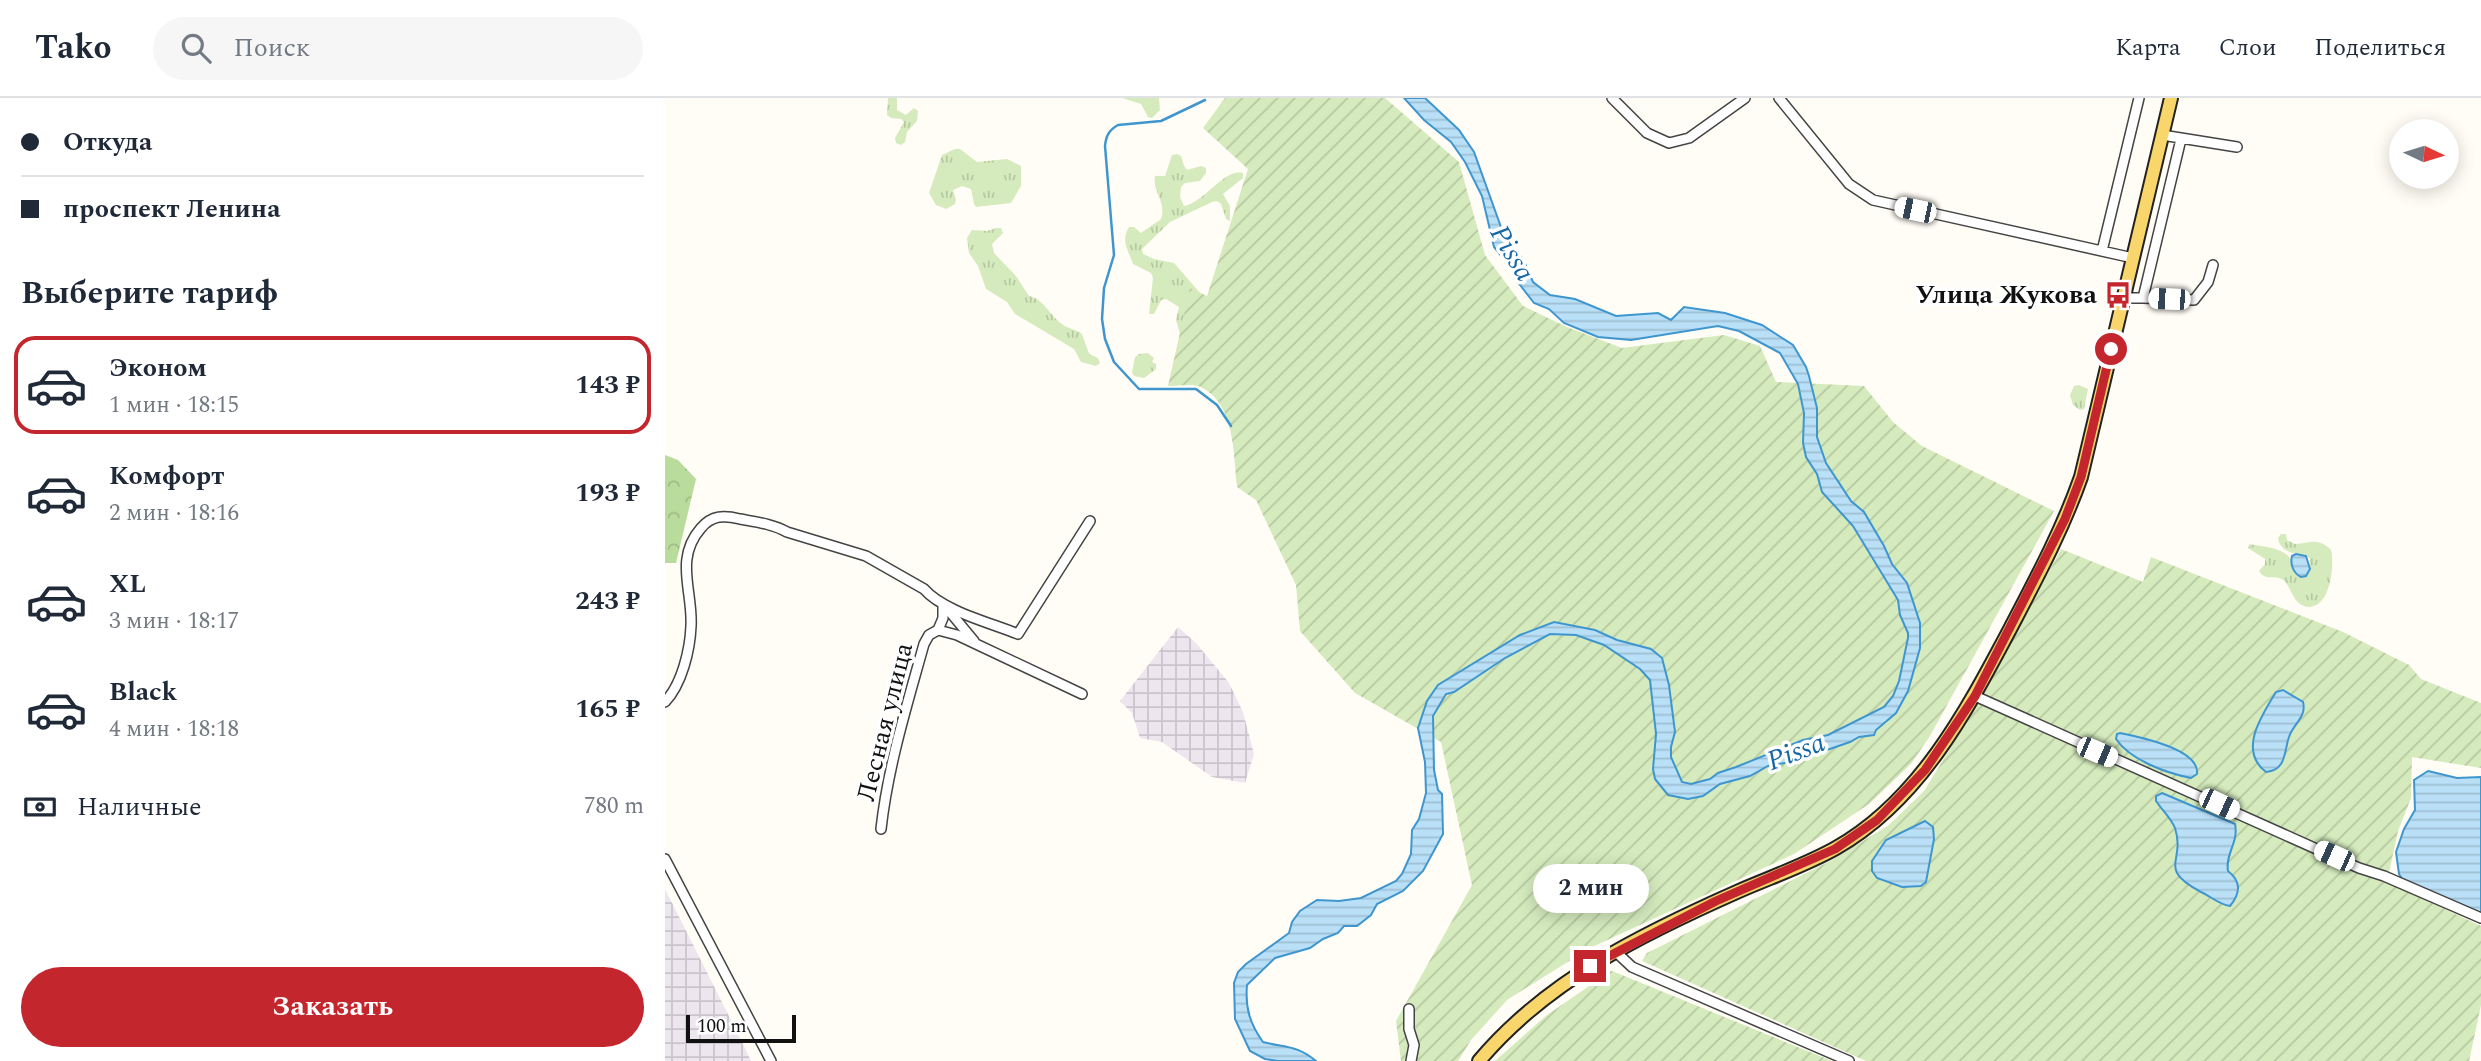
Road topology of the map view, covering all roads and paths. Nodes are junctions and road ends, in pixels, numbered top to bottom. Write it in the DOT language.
graph roads {
  1 [pos="1612,98"];
  2 [pos="1745,98"];
  3 [pos="1779,98"];
  4 [pos="2139,98"];
  5 [pos="2171,98"];
  6 [pos="2162,135"];
  7 [pos="2181,139"];
  8 [pos="2237,147"];
  9 [pos="2102,251"];
  10 [pos="2133,258"];
  11 [pos="2213,265"];
  12 [pos="2124,298"];
  13 [pos="2143,299"];
  14 [pos="1090,521"];
  15 [pos="943,604"];
  16 [pos="938,630"];
  17 [pos="977,645"];
  18 [pos="1082,694"];
  19 [pos="1975,696"];
  20 [pos="665,702"];
  21 [pos="881,830"];
  22 [pos="665,859"];
  23 [pos="2481,918"];
  24 [pos="1616,952"];
  25 [pos="1409,1009"];
  26 [pos="771,1061"];
  27 [pos="1411,1061"];
  28 [pos="1479,1061"];
  29 [pos="1849,1061"];
  1 -- 2 [label="street"];
  3 -- 9 [label="street"];
  4 -- 9 [label="street"];
  5 -- 6 [label="main road"];
  6 -- 7 [label="street"];
  6 -- 10 [label="main road"];
  7 -- 8 [label="street"];
  7 -- 13 [label="street"];
  9 -- 10 [label="street"];
  10 -- 12 [label="main road"];
  11 -- 13 [label="street"];
  12 -- 13 [label="street"];
  12 -- 19 [label="main road"];
  14 -- 15 [label="street"];
  15 -- 16 [label="street"];
  15 -- 17 [label="street, Лесная улица"];
  15 -- 20 [label="street"];
  16 -- 17 [label="street, Лесная улица"];
  16 -- 21 [label="street, Лесная улица"];
  17 -- 18 [label="street, Лесная улица"];
  19 -- 23 [label="street"];
  19 -- 24 [label="main road"];
  22 -- 26 [label="street"];
  24 -- 28 [label="main road"];
  24 -- 29 [label="street"];
  25 -- 27 [label="street"];
}
